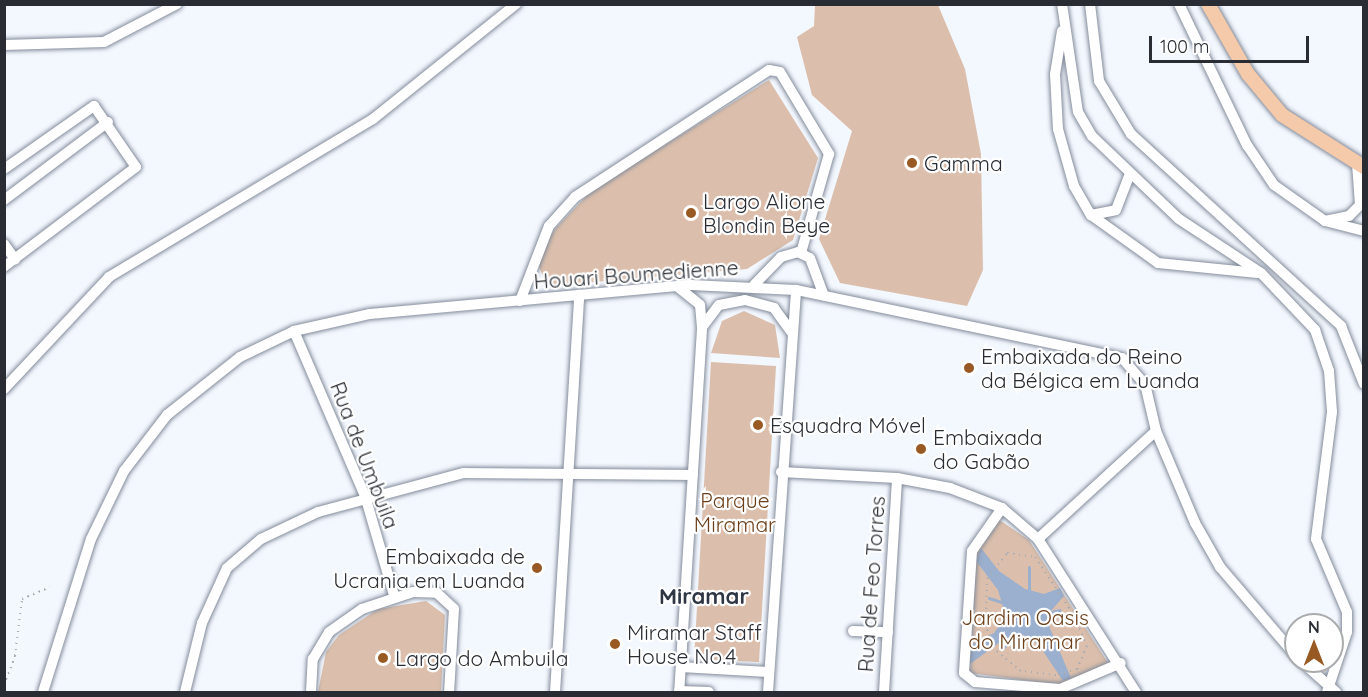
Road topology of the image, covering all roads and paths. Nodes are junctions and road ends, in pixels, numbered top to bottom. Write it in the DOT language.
graph roads {
  1 [pos="177,4"];
  2 [pos="516,4"];
  3 [pos="1062,4"];
  4 [pos="1090,4"];
  5 [pos="1179,4"];
  6 [pos="1209,4"];
  7 [pos="1064,20"];
  8 [pos="4,45"];
  9 [pos="108,122"];
  10 [pos="1360,165"];
  11 [pos="4,169"];
  12 [pos="1129,176"];
  13 [pos="4,200"];
  14 [pos="1091,215"];
  15 [pos="1325,221"];
  16 [pos="1364,231"];
  17 [pos="4,244"];
  18 [pos="801,253"];
  19 [pos="15,259"];
  20 [pos="4,267"];
  21 [pos="1261,273"];
  22 [pos="754,285"];
  23 [pos="674,286"];
  24 [pos="796,290"];
  25 [pos="579,295"];
  26 [pos="824,296"];
  27 [pos="520,301"];
  28 [pos="702,329"];
  29 [pos="294,331"];
  30 [pos="792,334"];
  31 [pos="1364,384"];
  32 [pos="4,389"];
  33 [pos="1156,431"];
  34 [pos="571,470"];
  35 [pos="781,472"];
  36 [pos="693,475"];
  37 [pos="897,478"];
  38 [pos="365,496"];
  39 [pos="1002,508"];
  40 [pos="1038,539"];
  41 [pos="50,586"];
  42 [pos="1057,588"];
  43 [pos="394,595"];
  44 [pos="1063,598"];
  45 [pos="853,631"];
  46 [pos="888,632"];
  47 [pos="1284,642"];
  48 [pos="1121,663"];
  49 [pos="681,667"];
  50 [pos="768,672"];
  51 [pos="1313,673"];
  52 [pos="4,685"];
  53 [pos="1330,691"];
  54 [pos="679,692"];
  55 [pos="43,693"];
  56 [pos="185,693"];
  57 [pos="311,693"];
  58 [pos="449,693"];
  59 [pos="555,693"];
  60 [pos="709,693"];
  61 [pos="768,693"];
  62 [pos="884,693"];
  63 [pos="1136,693"];
  1 -- 8 [label="street"];
  2 -- 32 [label="street"];
  3 -- 7 [label="street"];
  4 -- 31 [label="street"];
  5 -- 15 [label="street"];
  6 -- 10 [label="main road"];
  7 -- 12 [label="street"];
  7 -- 14 [label="street"];
  9 -- 11 [label="street"];
  9 -- 13 [label="street"];
  9 -- 19 [label="street"];
  10 -- 15 [label="street"];
  12 -- 14 [label="street"];
  12 -- 21 [label="street"];
  14 -- 21 [label="street"];
  15 -- 16 [label="street"];
  17 -- 19 [label="street"];
  18 -- 22 [label="street"];
  18 -- 26 [label="street"];
  18 -- 27 [label="street"];
  19 -- 20 [label="street"];
  21 -- 53 [label="street"];
  22 -- 23 [label="street, Houari Boumedienne"];
  22 -- 24 [label="street, Houari Boumedienne"];
  23 -- 25 [label="street, Houari Boumedienne"];
  23 -- 28 [label="street"];
  24 -- 26 [label="street, Houari Boumedienne"];
  24 -- 30 [label="street"];
  25 -- 27 [label="street, Houari Boumedienne"];
  25 -- 34 [label="street"];
  26 -- 33 [label="street, Houari Boumedienne"];
  27 -- 29 [label="street, Houari Boumedienne"];
  28 -- 30 [label="street"];
  28 -- 36 [label="street"];
  29 -- 38 [label="street, Rua de Umbuila"];
  29 -- 55 [label="street, Houari Boumedienne"];
  30 -- 35 [label="street"];
  33 -- 40 [label="street"];
  33 -- 47 [label="street, Houari Boumedienne"];
  34 -- 36 [label="street"];
  34 -- 38 [label="street"];
  34 -- 59 [label="street"];
  35 -- 37 [label="street"];
  35 -- 50 [label="street"];
  36 -- 49 [label="street"];
  37 -- 39 [label="street"];
  37 -- 46 [label="street, Rua de Feo Torres"];
  38 -- 43 [label="street, Rua de Umbuila"];
  38 -- 56 [label="street"];
  39 -- 40 [label="street"];
  39 -- 48 [label="street"];
  40 -- 48 [label="street"];
  41 -- 52 [label="path"];
  42 -- 44 [label="path"];
  43 -- 57 [label="street"];
  43 -- 58 [label="street"];
  45 -- 46 [label="street"];
  46 -- 62 [label="street, Rua de Feo Torres"];
  48 -- 63 [label="street"];
  49 -- 50 [label="street"];
  49 -- 54 [label="street"];
  50 -- 61 [label="street"];
  51 -- 53 [label="street"];
  54 -- 60 [label="street"];
}
